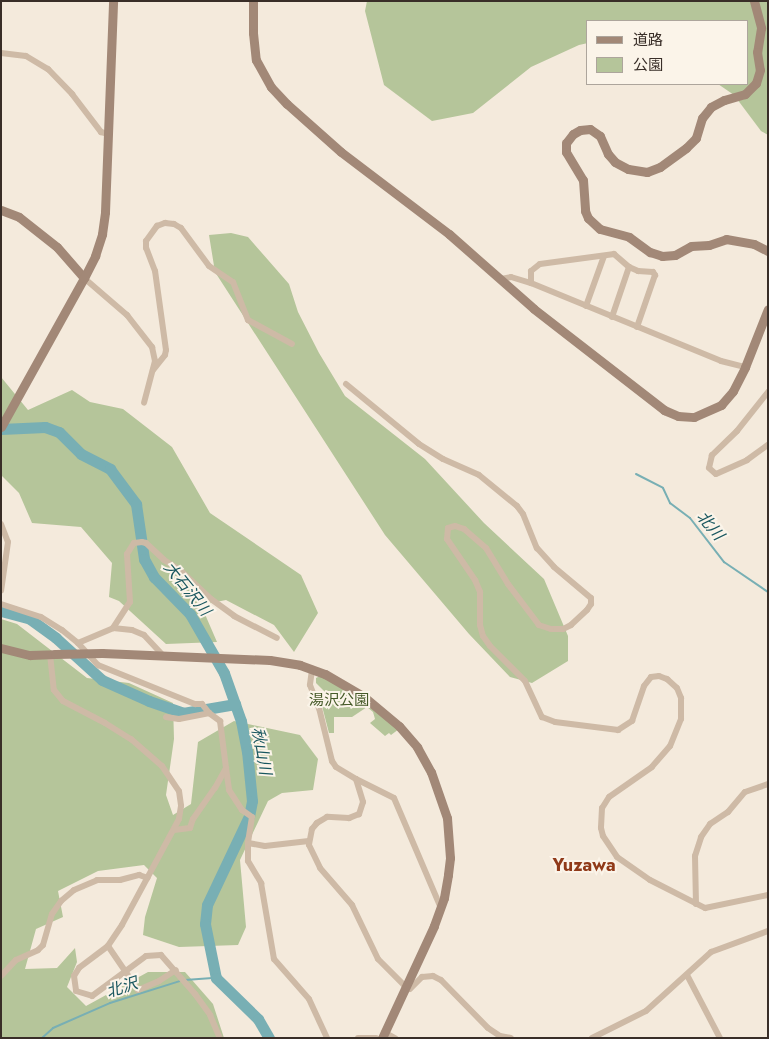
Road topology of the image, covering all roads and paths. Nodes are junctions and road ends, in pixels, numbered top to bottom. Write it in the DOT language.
graph roads {
  1 [pos="113,1"];
  2 [pos="253,1"];
  3 [pos="754,1"];
  4 [pos="1,53"];
  5 [pos="108,134"];
  6 [pos="1,210"];
  7 [pos="768,251"];
  8 [pos="604,256"];
  9 [pos="629,267"];
  10 [pos="84,278"];
  11 [pos="501,279"];
  12 [pos="531,283"];
  13 [pos="586,306"];
  14 [pos="768,309"];
  15 [pos="612,317"];
  16 [pos="766,324"];
  17 [pos="637,326"];
  18 [pos="292,344"];
  19 [pos="745,367"];
  20 [pos="153,370"];
  21 [pos="346,384"];
  22 [pos="768,392"];
  23 [pos="144,403"];
  24 [pos="1,427"];
  25 [pos="768,445"];
  26 [pos="1,524"];
  27 [pos="1,591"];
  28 [pos="1,604"];
  29 [pos="113,628"];
  30 [pos="277,638"];
  31 [pos="78,643"];
  32 [pos="1,648"];
  33 [pos="53,654"];
  34 [pos="162,654"];
  35 [pos="312,670"];
  36 [pos="209,713"];
  37 [pos="166,717"];
  38 [pos="226,768"];
  39 [pos="356,779"];
  40 [pos="768,784"];
  41 [pos="174,830"];
  42 [pos="309,841"];
  43 [pos="248,843"];
  44 [pos="148,878"];
  45 [pos="768,895"];
  46 [pos="696,904"];
  47 [pos="441,908"];
  48 [pos="768,930"];
  49 [pos="108,946"];
  50 [pos="176,970"];
  51 [pos="126,971"];
  52 [pos="687,975"];
  53 [pos="1,976"];
  54 [pos="406,987"];
  55 [pos="383,1035"];
  56 [pos="220,1038"];
  57 [pos="327,1038"];
  58 [pos="358,1038"];
  59 [pos="376,1038"];
  60 [pos="396,1038"];
  61 [pos="511,1038"];
  62 [pos="592,1038"];
  63 [pos="720,1038"];
  1 -- 5 [label="street"];
  2 -- 11 [label="street"];
  3 -- 7 [label="street"];
  4 -- 5 [label="street"];
  5 -- 10 [label="street"];
  6 -- 10 [label="street"];
  8 -- 9 [label="street"];
  8 -- 12 [label="street"];
  8 -- 13 [label="street"];
  9 -- 15 [label="street"];
  9 -- 17 [label="street"];
  10 -- 20 [label="street"];
  10 -- 24 [label="street"];
  11 -- 12 [label="street"];
  11 -- 19 [label="street"];
  12 -- 13 [label="street"];
  13 -- 15 [label="street"];
  14 -- 16 [label="street"];
  15 -- 17 [label="street"];
  16 -- 19 [label="street"];
  17 -- 19 [label="street"];
  18 -- 20 [label="street"];
  20 -- 23 [label="street"];
  21 -- 46 [label="street"];
  22 -- 25 [label="street"];
  26 -- 27 [label="street"];
  28 -- 31 [label="street"];
  29 -- 30 [label="street"];
  29 -- 31 [label="street"];
  29 -- 34 [label="street"];
  31 -- 36 [label="street"];
  32 -- 33 [label="street"];
  33 -- 34 [label="street, bridge"];
  33 -- 41 [label="street"];
  34 -- 35 [label="street"];
  35 -- 39 [label="street"];
  35 -- 47 [label="street"];
  36 -- 37 [label="street"];
  36 -- 38 [label="street"];
  38 -- 41 [label="street"];
  38 -- 43 [label="street"];
  39 -- 42 [label="street"];
  39 -- 47 [label="street"];
  40 -- 46 [label="street"];
  41 -- 44 [label="street"];
  42 -- 43 [label="street"];
  42 -- 54 [label="street"];
  43 -- 57 [label="street"];
  44 -- 49 [label="street"];
  44 -- 53 [label="street"];
  45 -- 46 [label="street"];
  47 -- 54 [label="street"];
  48 -- 52 [label="street"];
  49 -- 51 [label="street"];
  49 -- 51 [label="street"];
  50 -- 51 [label="street"];
  50 -- 51 [label="street"];
  50 -- 56 [label="street"];
  52 -- 62 [label="street"];
  52 -- 63 [label="street"];
  54 -- 55 [label="street"];
  54 -- 61 [label="street"];
  55 -- 60 [label="street"];
  58 -- 59 [label="street"];
}
